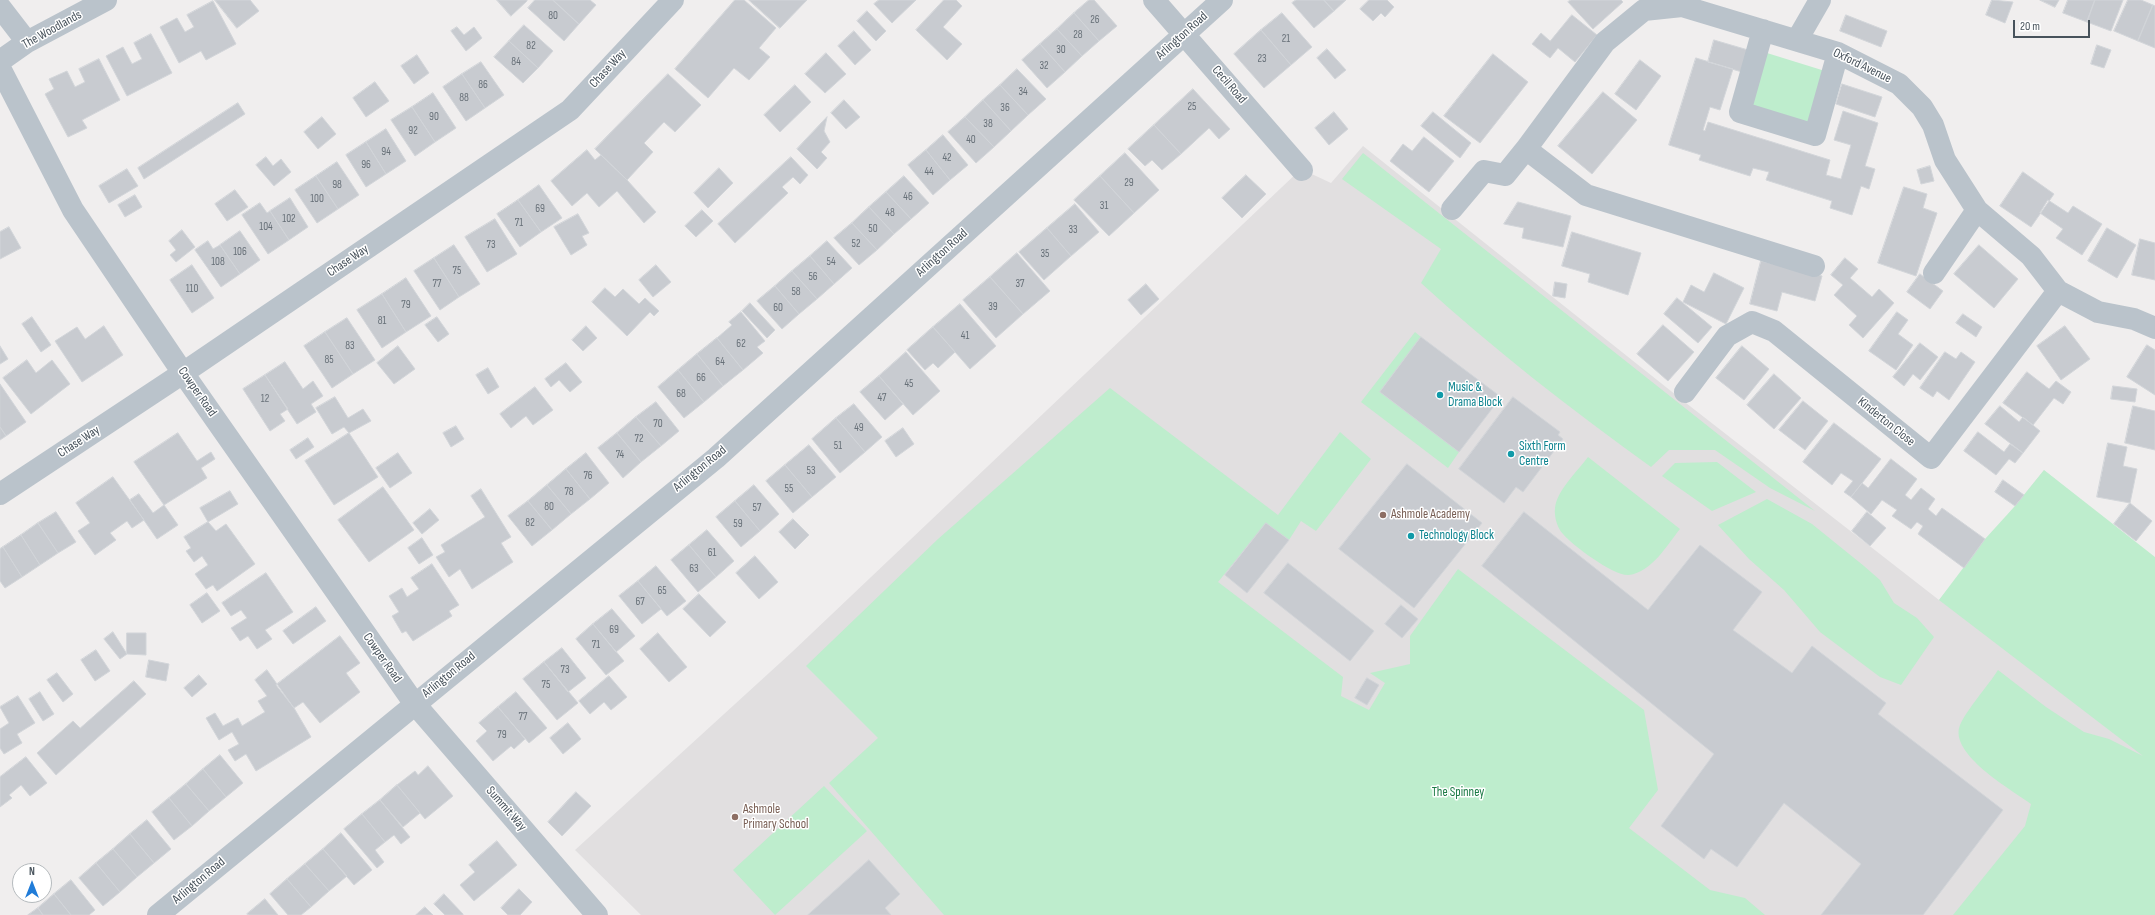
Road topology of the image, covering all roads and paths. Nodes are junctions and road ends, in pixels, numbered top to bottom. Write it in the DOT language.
graph roads {
  1 [pos="106,0"];
  2 [pos="673,0"];
  3 [pos="1154,0"];
  4 [pos="1222,0"];
  5 [pos="1820,0"];
  6 [pos="0,7"];
  7 [pos="1763,30"];
  8 [pos="1185,33"];
  9 [pos="1797,40"];
  10 [pos="27,42"];
  11 [pos="1838,53"];
  12 [pos="0,61"];
  13 [pos="0,68"];
  14 [pos="1526,149"];
  15 [pos="1302,170"];
  16 [pos="1452,209"];
  17 [pos="1977,210"];
  18 [pos="1814,266"];
  19 [pos="1934,273"];
  20 [pos="2058,291"];
  21 [pos="2155,328"];
  22 [pos="184,373"];
  23 [pos="1686,392"];
  24 [pos="0,494"];
  25 [pos="414,703"];
  26 [pos="158,915"];
  27 [pos="597,915"];
  1 -- 10 [label="street, The Woodlands"];
  2 -- 22 [label="street, Chase Way"];
  3 -- 8 [label="street, Cecil Road"];
  4 -- 8 [label="street, Arlington Road"];
  5 -- 9 [label="street"];
  6 -- 10 [label="street"];
  7 -- 9 [label="street, Oxford Avenue"];
  7 -- 11 [label="street"];
  7 -- 14 [label="street, Oxford Avenue"];
  8 -- 15 [label="street, Cecil Road"];
  8 -- 25 [label="street, Arlington Road"];
  9 -- 11 [label="street, Oxford Avenue"];
  10 -- 12 [label="street, The Woodlands"];
  11 -- 17 [label="street, Oxford Avenue"];
  13 -- 22 [label="street, Cowper Road"];
  14 -- 16 [label="street, Oxford Avenue"];
  14 -- 18 [label="street"];
  17 -- 19 [label="street"];
  17 -- 20 [label="street, Oxford Avenue"];
  20 -- 21 [label="street, Oxford Avenue"];
  20 -- 23 [label="street, Kinderton Close"];
  22 -- 24 [label="street, Chase Way"];
  22 -- 25 [label="street, Cowper Road"];
  25 -- 26 [label="street, Arlington Road"];
  25 -- 27 [label="street, Summit Way"];
}
